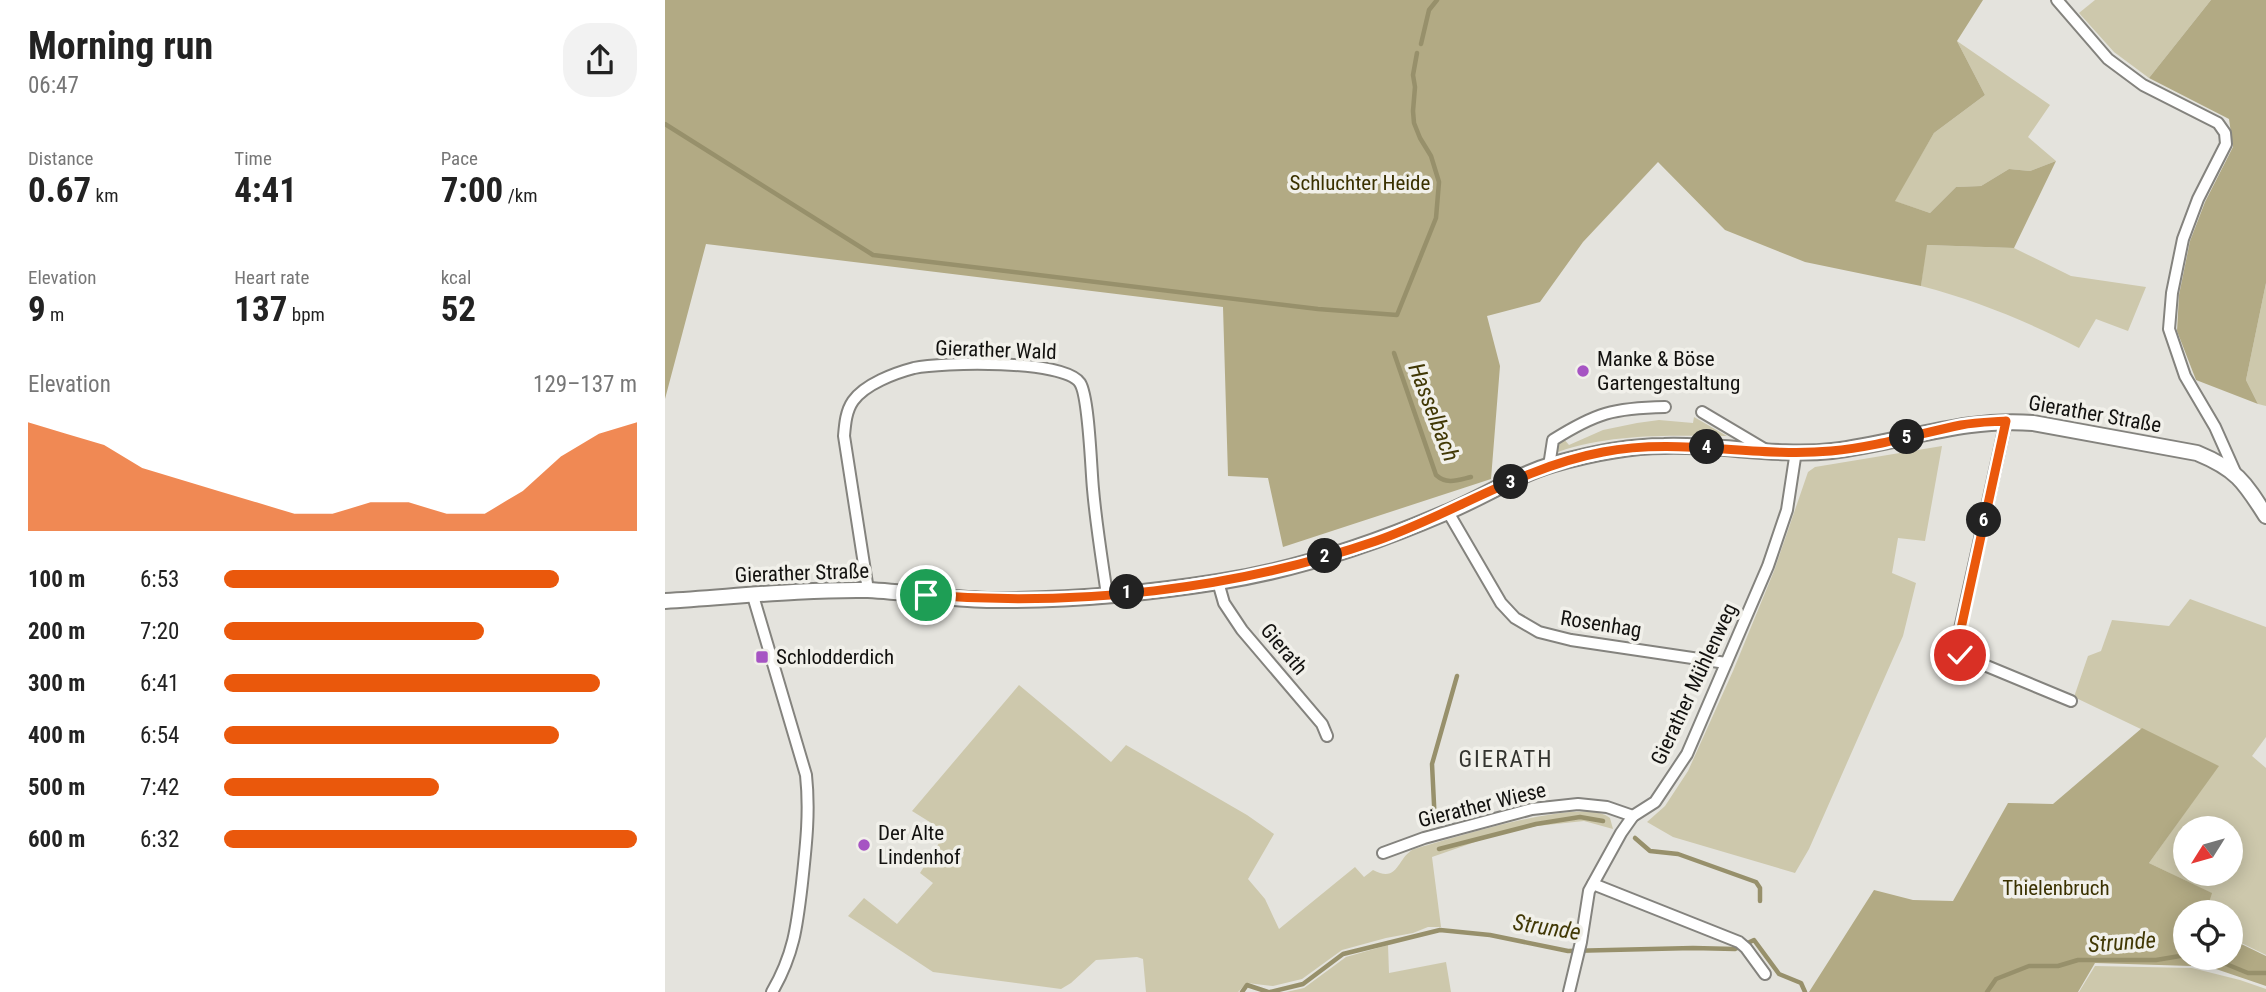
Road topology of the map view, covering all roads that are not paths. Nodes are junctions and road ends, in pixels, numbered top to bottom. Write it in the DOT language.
graph roads {
  1 [pos="2057,0"];
  2 [pos="1665,407"];
  3 [pos="1702,412"];
  4 [pos="2006,421"];
  5 [pos="1766,450"];
  6 [pos="1795,451"];
  7 [pos="1549,466"];
  8 [pos="2236,474"];
  9 [pos="1448,512"];
  10 [pos="2266,516"];
  11 [pos="1218,582"];
  12 [pos="868,590"];
  13 [pos="1107,595"];
  14 [pos="753,596"];
  15 [pos="665,601"];
  16 [pos="1726,663"];
  17 [pos="2071,701"];
  18 [pos="1327,736"];
  19 [pos="1633,816"];
  20 [pos="1383,853"];
  21 [pos="1593,884"];
  22 [pos="1765,974"];
  23 [pos="772,992"];
  24 [pos="1569,992"];
  1 -- 8 [label="street"];
  2 -- 7 [label="street"];
  3 -- 5 [label="street, Gierather Straße"];
  4 -- 6 [label="street, Gierather Straße"];
  4 -- 8 [label="street, Gierather Straße"];
  4 -- 17 [label="street"];
  5 -- 6 [label="street, Gierather Straße"];
  5 -- 7 [label="street, Gierather Straße"];
  6 -- 16 [label="street, Gierather Mühlenweg"];
  7 -- 9 [label="street, Gierather Straße"];
  8 -- 10 [label="street, Gierather Straße"];
  9 -- 11 [label="street, Gierather Straße"];
  9 -- 16 [label="street, Rosenhag"];
  11 -- 13 [label="street, Gierather Straße"];
  11 -- 18 [label="street, Gierath"];
  12 -- 13 [label="street, Gierather Straße"];
  12 -- 13 [label="street, Gierather Wald"];
  12 -- 14 [label="street, Gierather Straße"];
  14 -- 15 [label="street, Gierather Straße"];
  14 -- 23 [label="street"];
  16 -- 19 [label="street, Gierather Mühlenweg"];
  19 -- 20 [label="street, Gierather Wiese"];
  19 -- 21 [label="street, Gierather Mühlenweg"];
  21 -- 22 [label="street"];
  21 -- 24 [label="street, Gierather Mühlenweg"];
}
